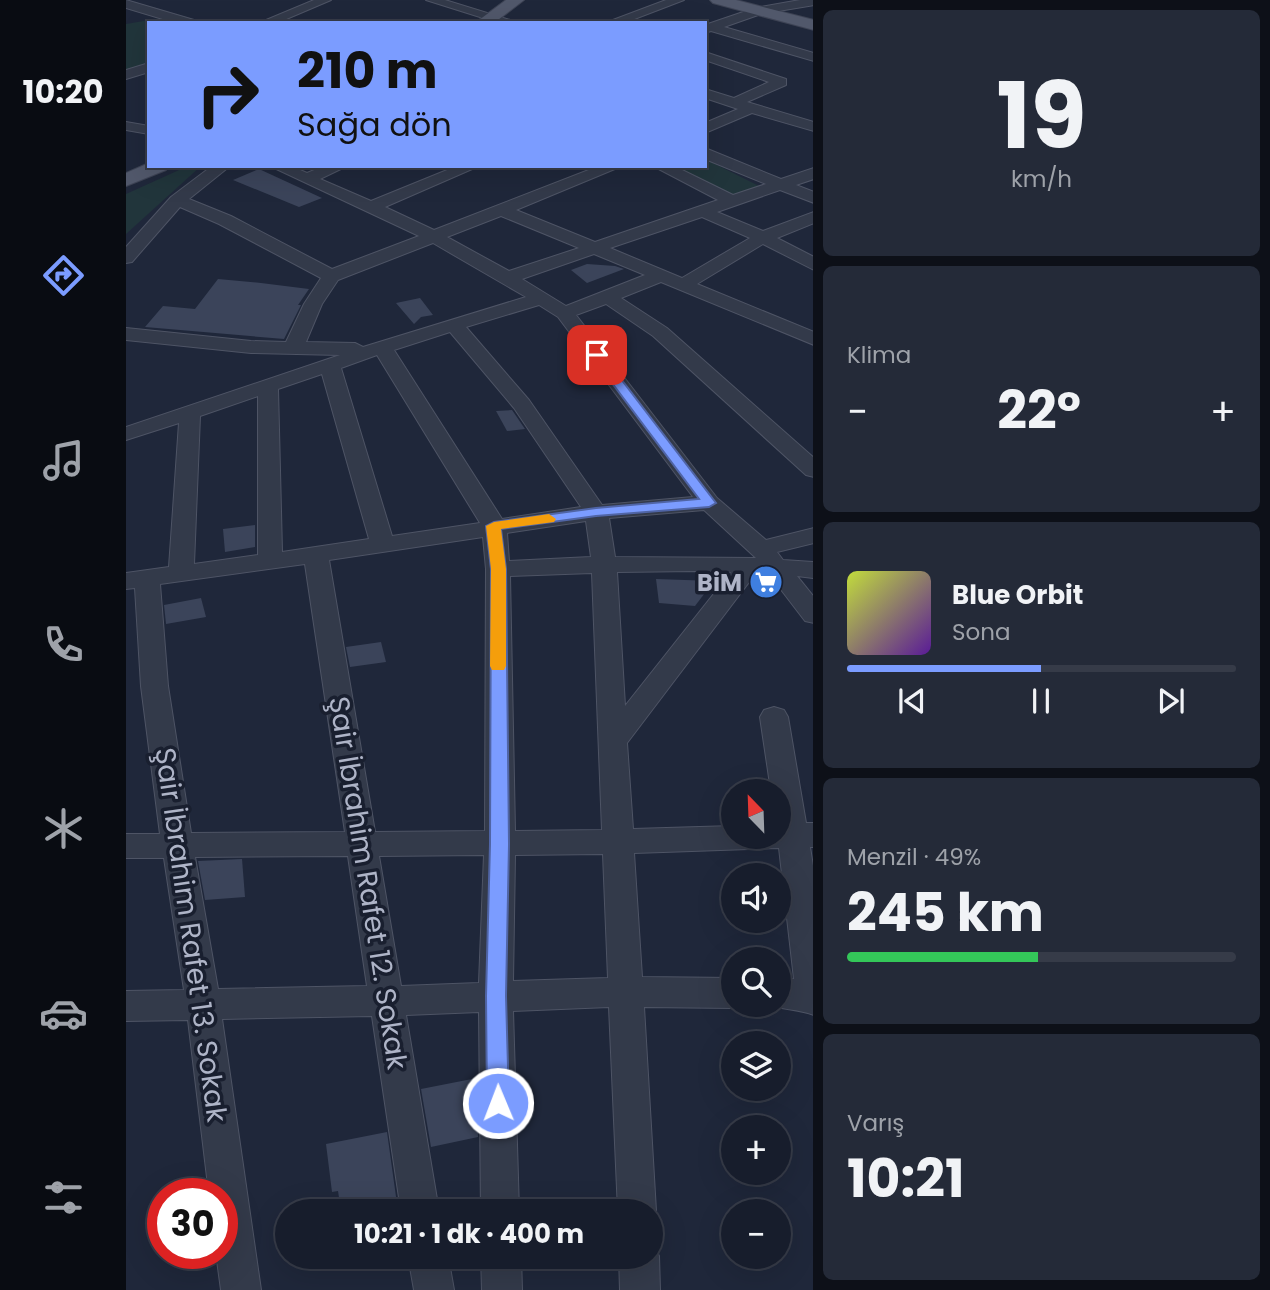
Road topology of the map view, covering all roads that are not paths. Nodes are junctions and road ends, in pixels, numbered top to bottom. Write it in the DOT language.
graph roads {
  1 [pos="325,0"];
  2 [pos="432,0"];
  3 [pos="516,0"];
  4 [pos="678,0"];
  5 [pos="718,0"];
  6 [pos="812,1"];
  7 [pos="126,4"];
  8 [pos="759,11"];
  9 [pos="489,20"];
  10 [pos="183,21"];
  11 [pos="270,21"];
  12 [pos="617,21"];
  13 [pos="813,25"];
  14 [pos="708,28"];
  15 [pos="707,56"];
  16 [pos="813,57"];
  17 [pos="147,68"];
  18 [pos="797,74"];
  19 [pos="126,75"];
  20 [pos="707,94"];
  21 [pos="736,102"];
  22 [pos="751,108"];
  23 [pos="813,109"];
  24 [pos="788,119"];
  25 [pos="126,126"];
  26 [pos="813,127"];
  27 [pos="707,128"];
  28 [pos="147,130"];
  29 [pos="707,154"];
  30 [pos="154,168"];
  31 [pos="219,168"];
  32 [pos="283,168"];
  33 [pos="334,168"];
  34 [pos="466,168"];
  35 [pos="603,168"];
  36 [pos="664,168"];
  37 [pos="813,173"];
  38 [pos="306,178"];
  39 [pos="126,180"];
  40 [pos="778,185"];
  41 [pos="813,198"];
  42 [pos="177,201"];
  43 [pos="734,201"];
  44 [pos="371,207"];
  45 [pos="500,209"];
  46 [pos="704,212"];
  47 [pos="813,217"];
  48 [pos="433,236"];
  49 [pos="763,237"];
  50 [pos="595,249"];
  51 [pos="126,258"];
  52 [pos="813,265"];
  53 [pos="331,276"];
  54 [pos="660,276"];
  55 [pos="510,277"];
  56 [pos="682,285"];
  57 [pos="608,297"];
  58 [pos="538,299"];
  59 [pos="565,313"];
  60 [pos="453,324"];
  61 [pos="126,334"];
  62 [pos="813,339"];
  63 [pos="379,348"];
  64 [pos="293,349"];
  65 [pos="330,365"];
  66 [pos="268,387"];
  67 [pos="190,412"];
  68 [pos="126,434"];
  69 [pos="813,470"];
  70 [pos="709,503"];
  71 [pos="596,512"];
  72 [pos="494,526"];
  73 [pos="813,535"];
  74 [pos="382,543"];
  75 [pos="316,555"];
  76 [pos="763,560"];
  77 [pos="270,561"];
  78 [pos="604,564"];
  79 [pos="499,569"];
  80 [pos="813,570"];
  81 [pos="181,573"];
  82 [pos="136,580"];
  83 [pos="813,615"];
  84 [pos="137,639"];
  85 [pos="774,717"];
  86 [pos="612,743"];
  87 [pos="803,836"];
  88 [pos="617,842"];
  89 [pos="362,844"];
  90 [pos="500,844"];
  91 [pos="176,845"];
  92 [pos="126,846"];
  93 [pos="627,992"];
  94 [pos="721,993"];
  95 [pos="791,995"];
  96 [pos="496,996"];
  97 [pos="813,997"];
  98 [pos="385,1001"];
  99 [pos="203,1004"];
  100 [pos="126,1006"];
  101 [pos="419,1199"];
  102 [pos="500,1199"];
  103 [pos="636,1199"];
  104 [pos="430,1269"];
  105 [pos="501,1269"];
  106 [pos="639,1269"];
  107 [pos="241,1290"];
  108 [pos="434,1290"];
  109 [pos="502,1290"];
  110 [pos="640,1290"];
  1 -- 11 [label="street"];
  2 -- 9 [label="street"];
  3 -- 9 [label="main road"];
  4 -- 12 [label="street"];
  5 -- 8 [label="main road"];
  6 -- 8 [label="street"];
  7 -- 10 [label="street"];
  8 -- 13 [label="main road"];
  8 -- 14 [label="street"];
  14 -- 16 [label="street"];
  15 -- 18 [label="street"];
  17 -- 19 [label="street"];
  18 -- 21 [label="street"];
  20 -- 21 [label="street"];
  21 -- 22 [label="street"];
  22 -- 24 [label="street"];
  22 -- 27 [label="street"];
  23 -- 24 [label="street"];
  24 -- 26 [label="street"];
  25 -- 28 [label="street"];
  29 -- 40 [label="street"];
  30 -- 39 [label="main road"];
  31 -- 42 [label="street"];
  32 -- 38 [label="street"];
  33 -- 38 [label="street"];
  34 -- 44 [label="street"];
  35 -- 45 [label="street"];
  36 -- 43 [label="street"];
  37 -- 40 [label="street"];
  38 -- 44 [label="street"];
  40 -- 41 [label="street"];
  40 -- 43 [label="street"];
  42 -- 51 [label="street"];
  42 -- 53 [label="street"];
  43 -- 46 [label="street"];
  44 -- 48 [label="street"];
  45 -- 48 [label="street"];
  45 -- 50 [label="street"];
  46 -- 49 [label="street"];
  46 -- 50 [label="street"];
  47 -- 49 [label="street"];
  48 -- 53 [label="street"];
  48 -- 55 [label="street"];
  49 -- 52 [label="street"];
  49 -- 56 [label="street"];
  50 -- 54 [label="street"];
  50 -- 55 [label="street"];
  53 -- 64 [label="street"];
  54 -- 56 [label="street"];
  54 -- 57 [label="street"];
  55 -- 58 [label="street"];
  56 -- 62 [label="street"];
  57 -- 59 [label="street"];
  57 -- 69 [label="street"];
  58 -- 59 [label="street"];
  58 -- 60 [label="street"];
  59 -- 70 [label="street"];
  60 -- 63 [label="street"];
  60 -- 71 [label="street"];
  61 -- 64 [label="street"];
  63 -- 64 [label="street"];
  63 -- 65 [label="street"];
  63 -- 72 [label="street"];
  65 -- 66 [label="street"];
  65 -- 74 [label="street"];
  66 -- 67 [label="street"];
  66 -- 77 [label="street"];
  67 -- 68 [label="street"];
  67 -- 81 [label="street"];
  70 -- 71 [label="street"];
  70 -- 76 [label="street"];
  71 -- 72 [label="street"];
  71 -- 78 [label="street"];
  72 -- 74 [label="street"];
  72 -- 79 [label="street"];
  73 -- 76 [label="street"];
  74 -- 75 [label="street"];
  75 -- 77 [label="street"];
  75 -- 89 [label="street, Şair İbrahim Rafet 12. Sokak"];
  76 -- 78 [label="street"];
  76 -- 80 [label="street"];
  76 -- 83 [label="street"];
  76 -- 86 [label="street"];
  77 -- 81 [label="street"];
  78 -- 79 [label="street"];
  78 -- 86 [label="street"];
  79 -- 90 [label="street"];
  81 -- 82 [label="street"];
  82 -- 84 [label="street, Şair İbrahim Rafet 13. Sokak"];
  84 -- 91 [label="street, Şair İbrahim Rafet 13. Sokak"];
  85 -- 87 [label="street"];
  86 -- 88 [label="street"];
  87 -- 88 [label="street"];
  87 -- 97 [label="street"];
  88 -- 90 [label="street"];
  88 -- 93 [label="street"];
  89 -- 90 [label="street"];
  89 -- 91 [label="street"];
  89 -- 98 [label="street, Şair İbrahim Rafet 12. Sokak"];
  90 -- 96 [label="street"];
  91 -- 92 [label="street"];
  91 -- 99 [label="street, Şair İbrahim Rafet 13. Sokak"];
  93 -- 94 [label="street"];
  93 -- 96 [label="street"];
  93 -- 103 [label="street"];
  95 -- 97 [label="street"];
  96 -- 98 [label="street"];
  96 -- 102 [label="street"];
  98 -- 99 [label="street"];
  98 -- 101 [label="street, Şair İbrahim Rafet 12. Sokak"];
  99 -- 100 [label="street"];
  99 -- 107 [label="street, Şair İbrahim Rafet 13. Sokak"];
  104 -- 108 [label="street"];
  105 -- 109 [label="street"];
  106 -- 110 [label="street"];
}
